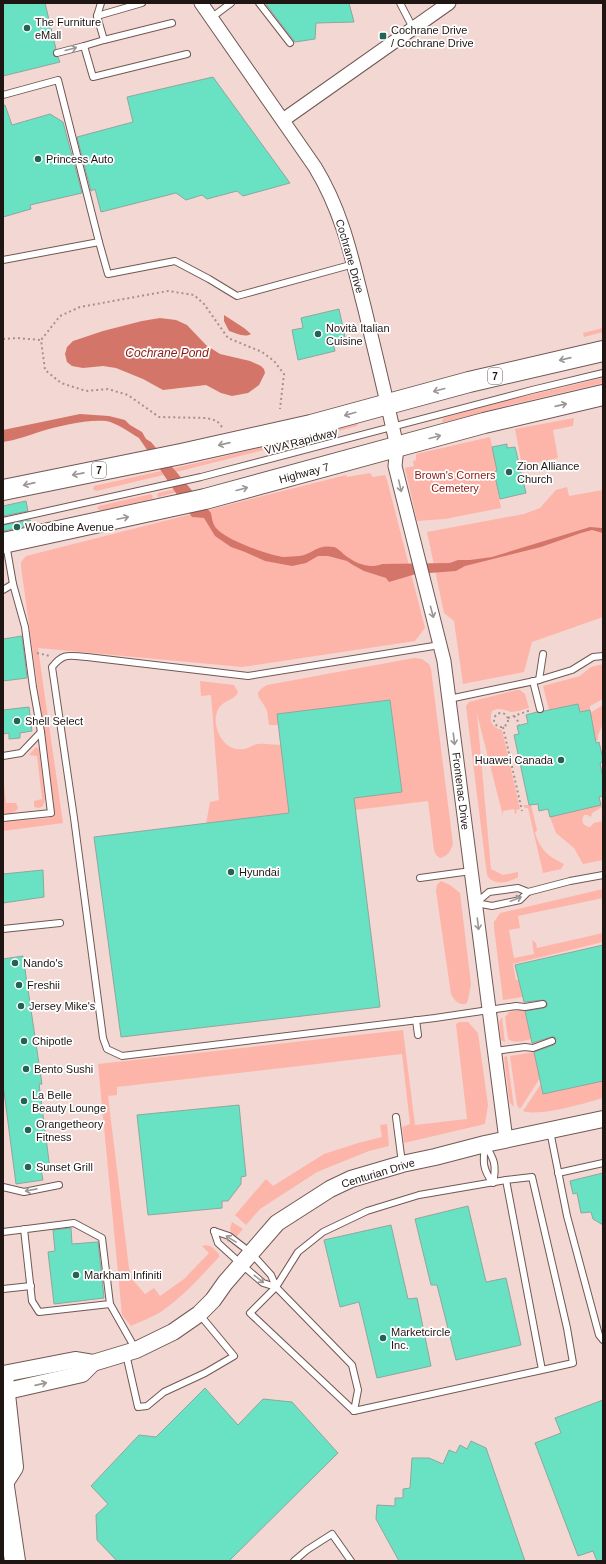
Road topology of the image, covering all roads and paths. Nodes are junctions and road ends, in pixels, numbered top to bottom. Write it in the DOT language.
graph roads {
  1 [pos="101,3"];
  2 [pos="142,3"];
  3 [pos="201,3"];
  4 [pos="231,3"];
  5 [pos="259,3"];
  6 [pos="400,3"];
  7 [pos="449,3"];
  8 [pos="97,16"];
  9 [pos="211,18"];
  10 [pos="172,23"];
  11 [pos="413,28"];
  12 [pos="104,40"];
  13 [pos="290,43"];
  14 [pos="84,46"];
  15 [pos="57,53"];
  16 [pos="187,54"];
  17 [pos="3,95"];
  18 [pos="283,120"];
  19 [pos="99,242"];
  20 [pos="3,260"];
  21 [pos="354,264"];
  22 [pos="3,339"];
  23 [pos="41,340"];
  24 [pos="603,351"];
  25 [pos="603,373"];
  26 [pos="603,395"];
  27 [pos="388,404"];
  28 [pos="280,409"];
  29 [pos="222,427"];
  30 [pos="393,427"];
  31 [pos="398,447"];
  32 [pos="3,490"];
  33 [pos="3,521"];
  34 [pos="4,543"];
  35 [pos="13,584"];
  36 [pos="3,590"];
  37 [pos="440,645"];
  38 [pos="28,651"];
  39 [pos="543,654"];
  40 [pos="603,656"];
  41 [pos="59,658"];
  42 [pos="536,681"];
  43 [pos="449,698"];
  44 [pos="540,709"];
  45 [pos="520,714"];
  46 [pos="514,716"];
  47 [pos="508,718"];
  48 [pos="519,725"];
  49 [pos="503,727"];
  50 [pos="41,732"];
  51 [pos="3,756"];
  52 [pos="522,811"];
  53 [pos="3,818"];
  54 [pos="471,871"];
  55 [pos="603,875"];
  56 [pos="420,878"];
  57 [pos="528,892"];
  58 [pos="476,903"];
  59 [pos="60,923"];
  60 [pos="3,929"];
  61 [pos="543,1004"];
  62 [pos="489,1009"];
  63 [pos="416,1020"];
  64 [pos="418,1035"];
  65 [pos="552,1041"];
  66 [pos="495,1051"];
  67 [pos="396,1116"];
  68 [pos="603,1119"];
  69 [pos="550,1131"];
  70 [pos="506,1140"];
  71 [pos="485,1144"];
  72 [pos="603,1163"];
  73 [pos="402,1164"];
  74 [pos="558,1173"];
  75 [pos="506,1180"];
  76 [pos="493,1183"];
  77 [pos="59,1185"];
  78 [pos="3,1187"];
  79 [pos="24,1229"];
  80 [pos="3,1232"];
  81 [pos="246,1259"];
  82 [pos="31,1286"];
  83 [pos="276,1286"];
  84 [pos="3,1289"];
  85 [pos="110,1304"];
  86 [pos="199,1314"];
  87 [pos="603,1340"];
  88 [pos="131,1352"];
  89 [pos="542,1370"];
  90 [pos="3,1383"];
  91 [pos="354,1410"];
  92 [pos="4,1480"];
  93 [pos="15,1561"];
  94 [pos="294,1561"];
  95 [pos="351,1561"];
  1 -- 8 [label="lane"];
  2 -- 8 [label="lane"];
  3 -- 9 [label="street, Cochrane Drive"];
  4 -- 9 [label="lane"];
  5 -- 13 [label="lane"];
  6 -- 11 [label="lane"];
  7 -- 11 [label="street"];
  8 -- 12 [label="lane"];
  9 -- 18 [label="street, Cochrane Drive"];
  10 -- 12 [label="lane"];
  11 -- 18 [label="street"];
  12 -- 14 [label="lane"];
  15 -- 14 [label="lane, one-way"];
  14 -- 16 [label="lane"];
  17 -- 19 [label="lane"];
  18 -- 21 [label="street, Cochrane Drive"];
  19 -- 20 [label="lane"];
  19 -- 21 [label="lane"];
  21 -- 27 [label="street, Cochrane Drive"];
  22 -- 23 [label="path"];
  23 -- 28 [label="path"];
  23 -- 29 [label="path"];
  24 -- 27 [label="main road, 7, one-way"];
  25 -- 30 [label="lane, VIVA Rapidway"];
  31 -- 26 [label="main road, Highway 7, one-way"];
  27 -- 30 [label="street, Cochrane Drive"];
  27 -- 32 [label="main road, 7, one-way"];
  30 -- 31 [label="street, Cochrane Drive"];
  30 -- 33 [label="lane, VIVA Rapidway"];
  34 -- 31 [label="main road, Highway 7, one-way"];
  31 -- 37 [label="street, Frontenac Drive, one-way"];
  34 -- 35 [label="lane"];
  35 -- 36 [label="lane"];
  35 -- 38 [label="lane"];
  37 -- 41 [label="lane"];
  37 -- 43 [label="street, Frontenac Drive"];
  38 -- 41 [label="path"];
  38 -- 50 [label="lane"];
  39 -- 42 [label="lane"];
  40 -- 42 [label="lane"];
  41 -- 63 [label="lane"];
  42 -- 43 [label="lane"];
  42 -- 44 [label="lane"];
  43 -- 54 [label="street, Frontenac Drive, one-way"];
  45 -- 46 [label="path"];
  46 -- 47 [label="path"];
  46 -- 48 [label="path"];
  47 -- 49 [label="path"];
  47 -- 49 [label="path"];
  49 -- 52 [label="path"];
  50 -- 51 [label="lane"];
  50 -- 53 [label="lane"];
  54 -- 56 [label="lane"];
  54 -- 58 [label="street, Frontenac Drive"];
  55 -- 57 [label="lane"];
  58 -- 57 [label="lane, one-way"];
  57 -- 58 [label="lane"];
  58 -- 62 [label="street, Frontenac Drive, one-way"];
  59 -- 60 [label="lane"];
  61 -- 62 [label="lane"];
  62 -- 63 [label="lane"];
  62 -- 66 [label="street, Frontenac Drive"];
  63 -- 64 [label="lane"];
  65 -- 66 [label="lane"];
  66 -- 70 [label="street, Frontenac Drive"];
  67 -- 73 [label="lane"];
  68 -- 69 [label="street, Centurian Drive"];
  69 -- 70 [label="street, Centurian Drive"];
  69 -- 74 [label="lane"];
  70 -- 71 [label="street, Centurian Drive"];
  71 -- 73 [label="street, Centurian Drive"];
  71 -- 76 [label="lane"];
  71 -- 76 [label="lane"];
  72 -- 74 [label="lane"];
  73 -- 81 [label="street, Centurian Drive"];
  74 -- 87 [label="lane"];
  75 -- 76 [label="lane"];
  75 -- 89 [label="lane"];
  75 -- 89 [label="lane"];
  76 -- 83 [label="lane"];
  77 -- 78 [label="lane, one-way"];
  79 -- 80 [label="lane"];
  79 -- 82 [label="lane"];
  79 -- 85 [label="lane"];
  81 -- 81 [label="lane, one-way"];
  81 -- 83 [label="lane"];
  81 -- 83 [label="lane, one-way"];
  81 -- 86 [label="street, Centurian Drive"];
  82 -- 84 [label="lane"];
  82 -- 85 [label="lane"];
  83 -- 91 [label="lane"];
  83 -- 91 [label="lane"];
  85 -- 88 [label="lane"];
  86 -- 88 [label="street, Centurian Drive"];
  86 -- 88 [label="lane"];
  88 -- 90 [label="street, Centurian Drive"];
  89 -- 91 [label="lane"];
  90 -- 92 [label="main road"];
  92 -- 93 [label="main road"];
  94 -- 95 [label="lane"];
}
